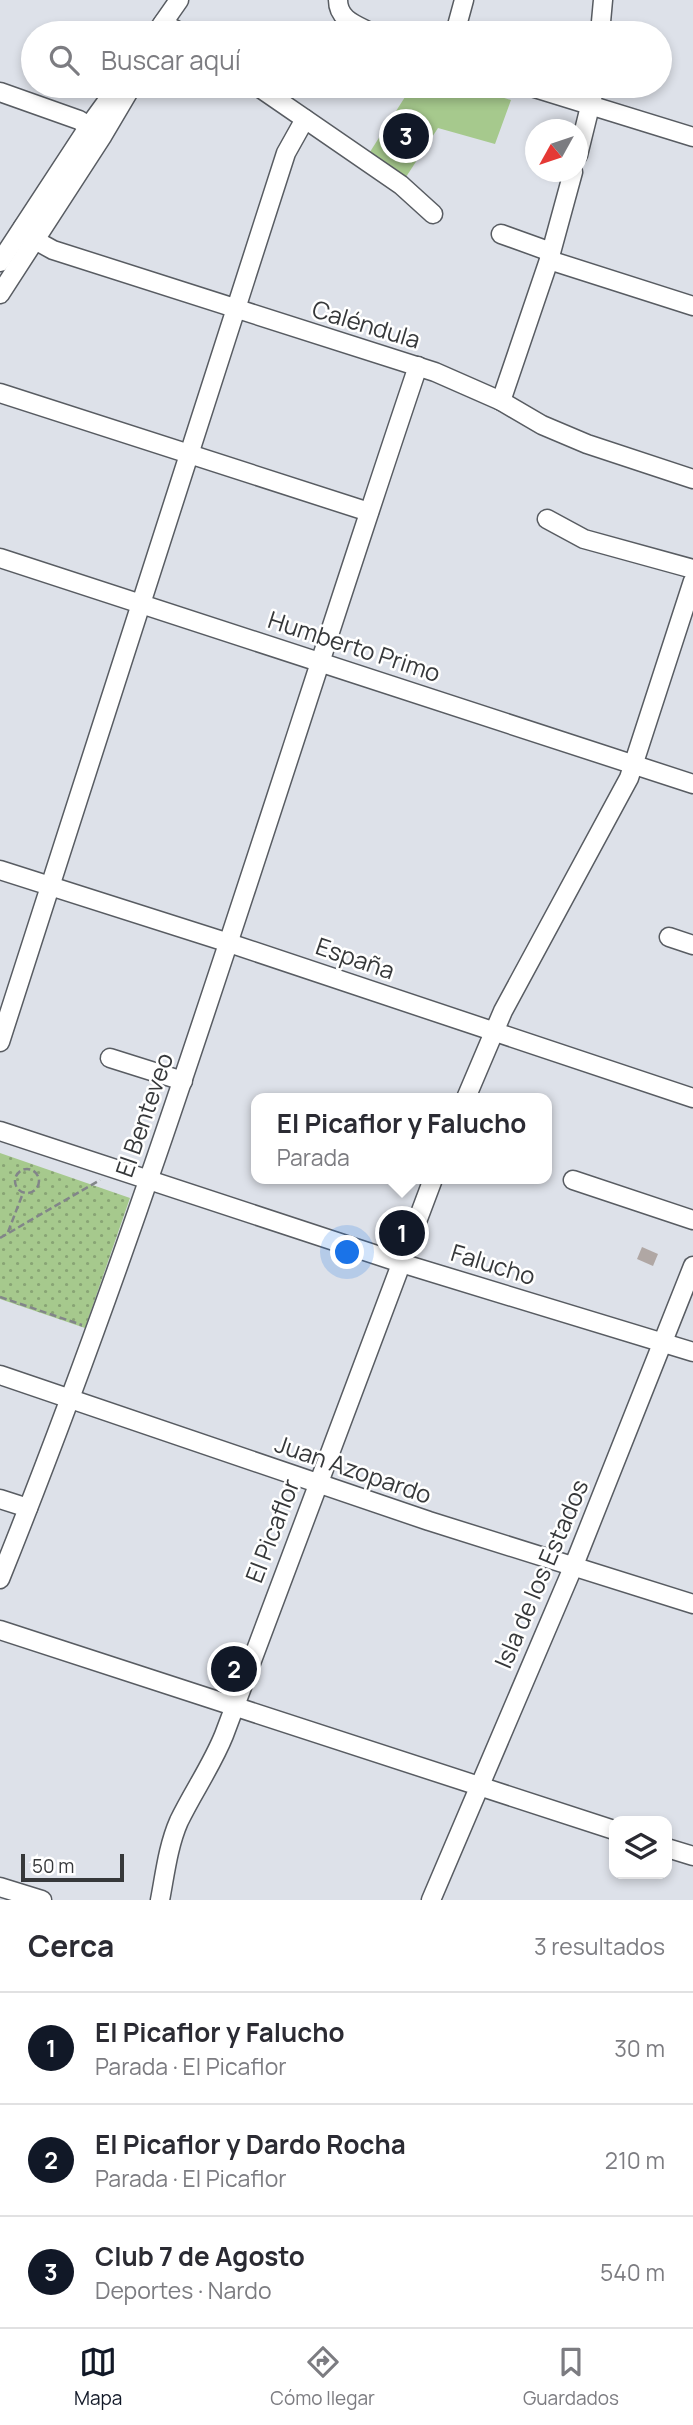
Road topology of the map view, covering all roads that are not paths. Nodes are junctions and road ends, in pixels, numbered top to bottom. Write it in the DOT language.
graph roads {
  1 [pos="179,0"];
  2 [pos="338,0"];
  3 [pos="464,0"];
  4 [pos="603,0"];
  5 [pos="165,21"];
  6 [pos="350,21"];
  7 [pos="458,21"];
  8 [pos="601,21"];
  9 [pos="0,92"];
  10 [pos="112,98"];
  11 [pos="122,98"];
  12 [pos="274,98"];
  13 [pos="571,98"];
  14 [pos="593,98"];
  15 [pos="592,104"];
  16 [pos="305,119"];
  17 [pos="588,119"];
  18 [pos="96,130"];
  19 [pos="693,137"];
  20 [pos="570,182"];
  21 [pos="433,214"];
  22 [pos="29,234"];
  23 [pos="501,234"];
  24 [pos="550,256"];
  25 [pos="4,262"];
  26 [pos="0,293"];
  27 [pos="693,306"];
  28 [pos="236,310"];
  29 [pos="418,366"];
  30 [pos="0,393"];
  31 [pos="501,401"];
  32 [pos="190,454"];
  33 [pos="693,479"];
  34 [pos="369,512"];
  35 [pos="547,519"];
  36 [pos="0,558"];
  37 [pos="693,569"];
  38 [pos="693,581"];
  39 [pos="141,604"];
  40 [pos="321,663"];
  41 [pos="634,765"];
  42 [pos="693,784"];
  43 [pos="0,870"];
  44 [pos="52,886"];
  45 [pos="669,937"];
  46 [pos="229,943"];
  47 [pos="693,945"];
  48 [pos="494,1032"];
  49 [pos="0,1042"];
  50 [pos="110,1058"];
  51 [pos="183,1081"];
  52 [pos="468,1093"];
  53 [pos="693,1098"];
  54 [pos="0,1131"];
  55 [pos="149,1180"];
  56 [pos="573,1180"];
  57 [pos="431,1184"];
  58 [pos="693,1220"];
  59 [pos="401,1263"];
  60 [pos="693,1266"];
  61 [pos="662,1342"];
  62 [pos="693,1352"];
  63 [pos="0,1376"];
  64 [pos="70,1399"];
  65 [pos="317,1483"];
  66 [pos="0,1499"];
  67 [pos="29,1508"];
  68 [pos="574,1565"];
  69 [pos="0,1579"];
  70 [pos="693,1604"];
  71 [pos="0,1630"];
  72 [pos="235,1705"];
  73 [pos="480,1786"];
  74 [pos="609,1828"];
  75 [pos="672,1849"];
  76 [pos="693,1856"];
  77 [pos="4,1892"];
  78 [pos="42,1900"];
  79 [pos="160,1900"];
  80 [pos="431,1900"];
  1 -- 5 [label="street"];
  2 -- 6 [label="street"];
  3 -- 7 [label="street"];
  4 -- 8 [label="street"];
  9 -- 18 [label="street"];
  10 -- 18 [label="street"];
  11 -- 18 [label="street"];
  12 -- 16 [label="street"];
  13 -- 15 [label="street"];
  14 -- 15 [label="street"];
  15 -- 17 [label="street"];
  15 -- 19 [label="street"];
  16 -- 21 [label="street"];
  16 -- 28 [label="street"];
  18 -- 22 [label="street"];
  20 -- 24 [label="street"];
  22 -- 25 [label="street"];
  22 -- 28 [label="street, Caléndula"];
  23 -- 24 [label="street"];
  24 -- 27 [label="street"];
  24 -- 31 [label="street"];
  25 -- 26 [label="street"];
  28 -- 29 [label="street, Caléndula"];
  28 -- 32 [label="street"];
  29 -- 31 [label="street, Caléndula"];
  29 -- 34 [label="street, El Benteveo"];
  30 -- 32 [label="street"];
  31 -- 33 [label="street, Caléndula"];
  32 -- 34 [label="street"];
  32 -- 39 [label="street"];
  34 -- 40 [label="street, El Benteveo"];
  35 -- 37 [label="street"];
  36 -- 39 [label="street, Humberto Primo"];
  38 -- 41 [label="street"];
  39 -- 40 [label="street, Humberto Primo"];
  39 -- 44 [label="street"];
  40 -- 41 [label="street, Humberto Primo"];
  40 -- 46 [label="street, El Benteveo"];
  41 -- 42 [label="street, Humberto Primo"];
  41 -- 48 [label="street"];
  43 -- 44 [label="street, España"];
  44 -- 46 [label="street, España"];
  44 -- 49 [label="street"];
  45 -- 47 [label="street"];
  46 -- 48 [label="street, España"];
  46 -- 51 [label="street, El Benteveo"];
  48 -- 52 [label="street"];
  48 -- 53 [label="street, España"];
  50 -- 51 [label="street"];
  51 -- 55 [label="street, El Benteveo"];
  54 -- 55 [label="street, Falucho"];
  55 -- 59 [label="street, Falucho"];
  55 -- 64 [label="street, El Benteveo"];
  56 -- 58 [label="street"];
  57 -- 59 [label="street, El Picaflor"];
  59 -- 61 [label="street, Falucho"];
  59 -- 65 [label="street, El Picaflor"];
  60 -- 61 [label="street, Isla de los Estados"];
  61 -- 62 [label="street, Falucho"];
  61 -- 68 [label="street, Isla de los Estados"];
  63 -- 64 [label="street, Juan Azopardo"];
  64 -- 65 [label="street, Juan Azopardo"];
  64 -- 67 [label="street, El Benteveo"];
  65 -- 68 [label="street, Juan Azopardo"];
  65 -- 72 [label="street, El Picaflor"];
  66 -- 67 [label="street"];
  67 -- 69 [label="street, El Benteveo"];
  68 -- 70 [label="street, Juan Azopardo"];
  68 -- 73 [label="street, Isla de los Estados"];
  71 -- 72 [label="street"];
  72 -- 73 [label="street"];
  72 -- 79 [label="street, El Picaflor"];
  73 -- 74 [label="street"];
  73 -- 80 [label="street, Isla de los Estados"];
  75 -- 76 [label="street"];
  77 -- 78 [label="street"];
}
